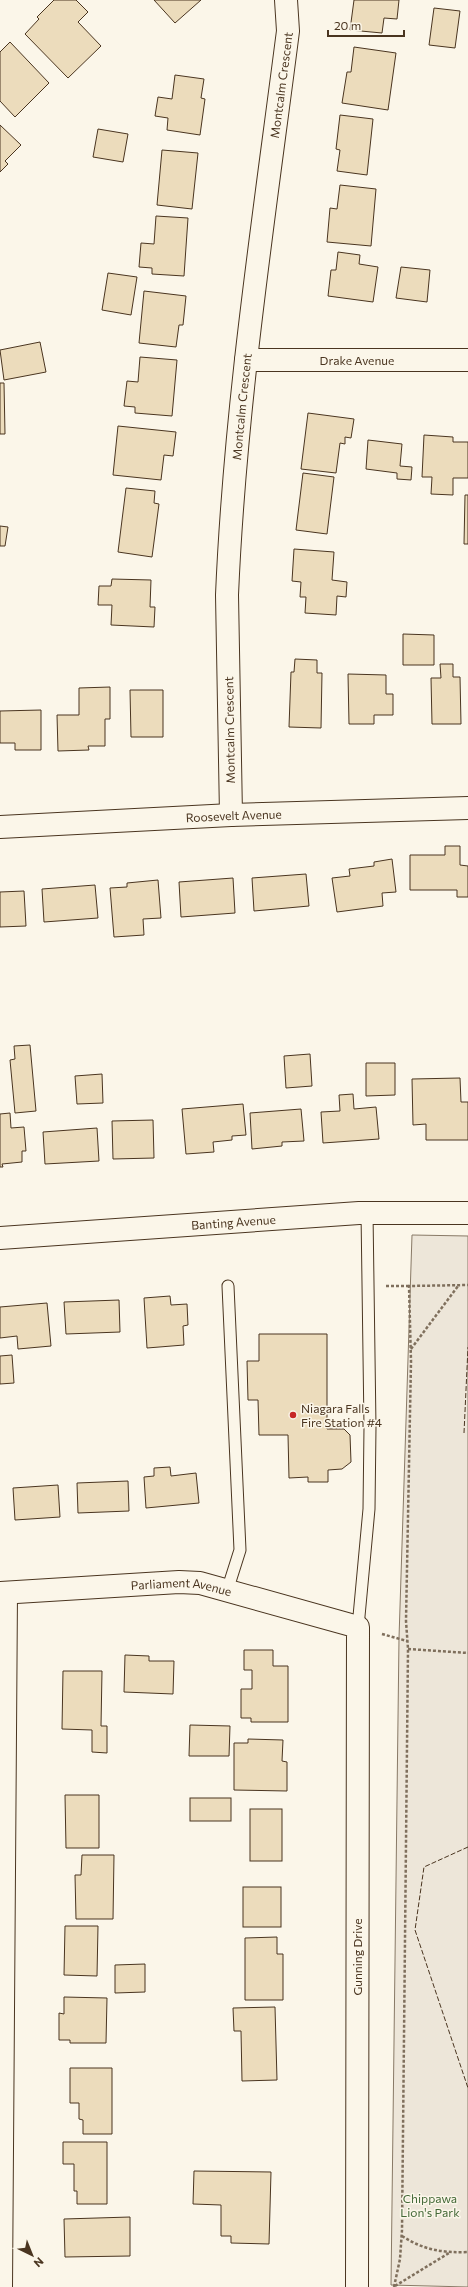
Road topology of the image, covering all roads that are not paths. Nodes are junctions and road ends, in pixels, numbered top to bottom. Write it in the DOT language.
graph roads {
  1 [pos="286,0"];
  2 [pos="246,360"];
  3 [pos="468,360"];
  4 [pos="468,808"];
  5 [pos="231,815"];
  6 [pos="0,828"];
  7 [pos="367,1212"];
  8 [pos="468,1213"];
  9 [pos="0,1238"];
  10 [pos="228,1286"];
  11 [pos="227,1591"];
  12 [pos="3,1593"];
  13 [pos="358,1627"];
  14 [pos="1,2287"];
  15 [pos="357,2287"];
  1 -- 2 [label="street, Montcalm Crescent"];
  2 -- 3 [label="street, Drake Avenue"];
  2 -- 5 [label="street, Montcalm Crescent"];
  4 -- 5 [label="street, Roosevelt Avenue"];
  5 -- 6 [label="street, Roosevelt Avenue"];
  7 -- 8 [label="street, Banting Avenue"];
  7 -- 9 [label="street, Banting Avenue"];
  7 -- 13 [label="lane"];
  10 -- 11 [label="lane"];
  11 -- 12 [label="street, Parliament Avenue"];
  11 -- 13 [label="street, Parliament Avenue"];
  12 -- 14 [label="street"];
  13 -- 15 [label="street, Gunning Drive"];
}
